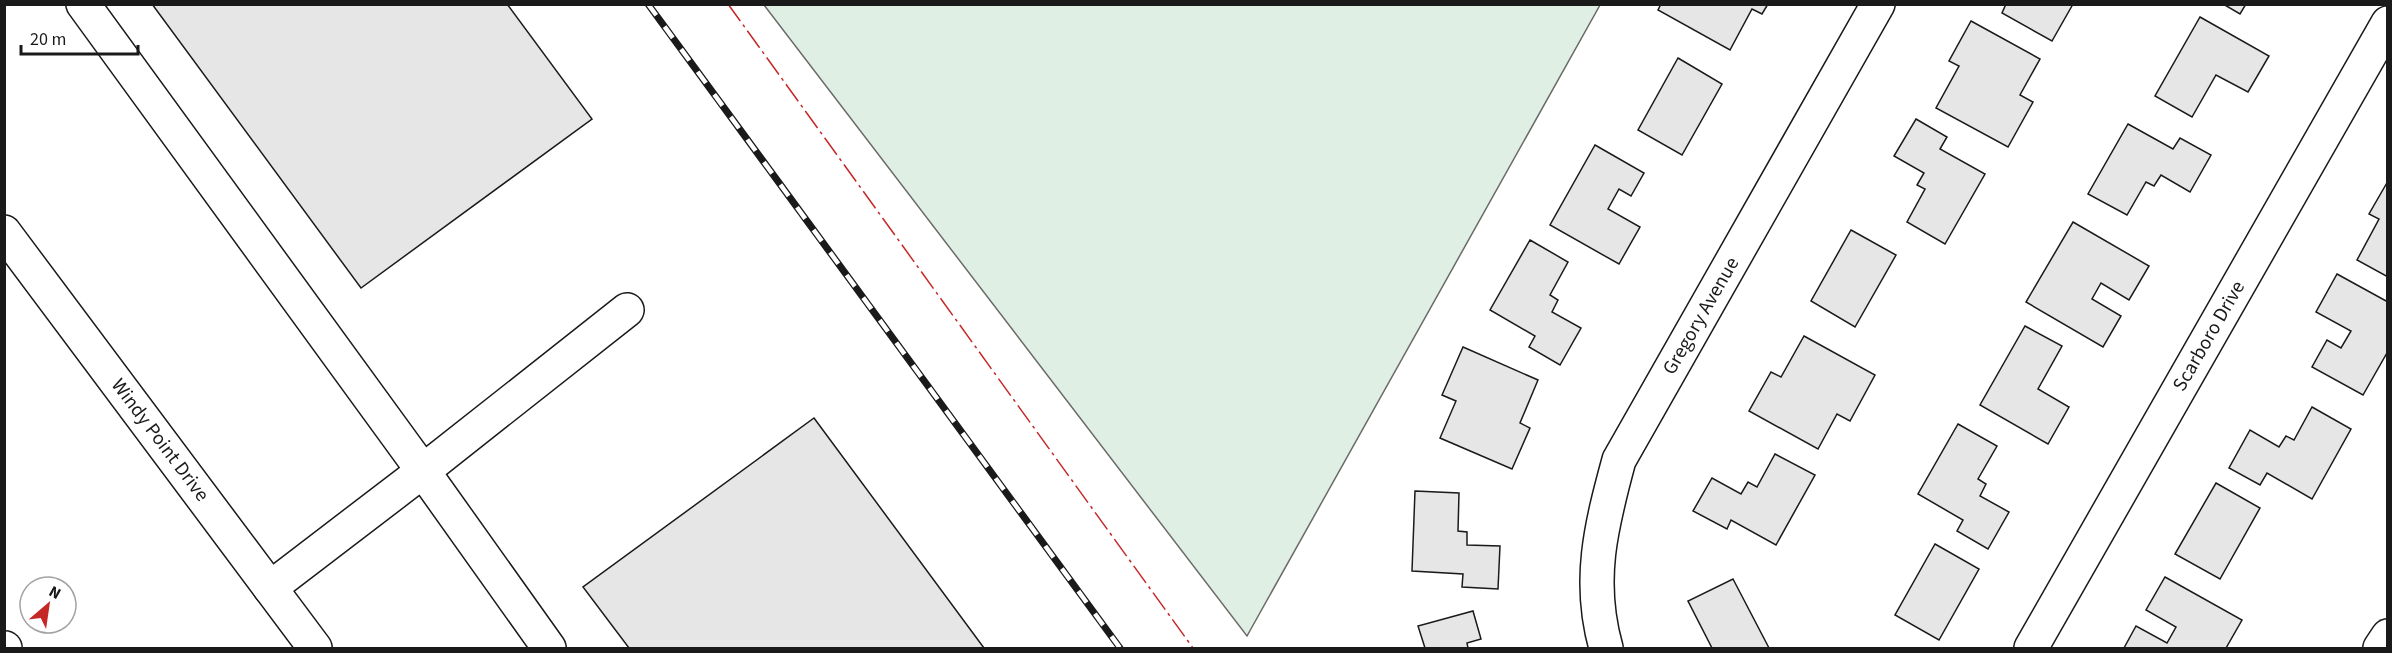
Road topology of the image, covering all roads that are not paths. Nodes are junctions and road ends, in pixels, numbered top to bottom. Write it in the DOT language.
graph roads {
  1 [pos="83,4"];
  2 [pos="1878,4"];
  3 [pos="2388,23"];
  4 [pos="4,232"];
  5 [pos="627,310"];
  6 [pos="423,471"];
  7 [pos="270,588"];
  8 [pos="2388,636"];
  9 [pos="315,648"];
  10 [pos="549,648"];
  11 [pos="1606,648"];
  12 [pos="2031,648"];
  13 [pos="2380,648"];
  1 -- 6 [label="street"];
  2 -- 11 [label="street, Gregory Avenue"];
  3 -- 12 [label="street, Scarboro Drive"];
  4 -- 7 [label="street, Windy Point Drive"];
  5 -- 6 [label="street"];
  6 -- 7 [label="street"];
  6 -- 10 [label="street"];
  7 -- 9 [label="street, Windy Point Drive"];
  8 -- 13 [label="street"];
}
